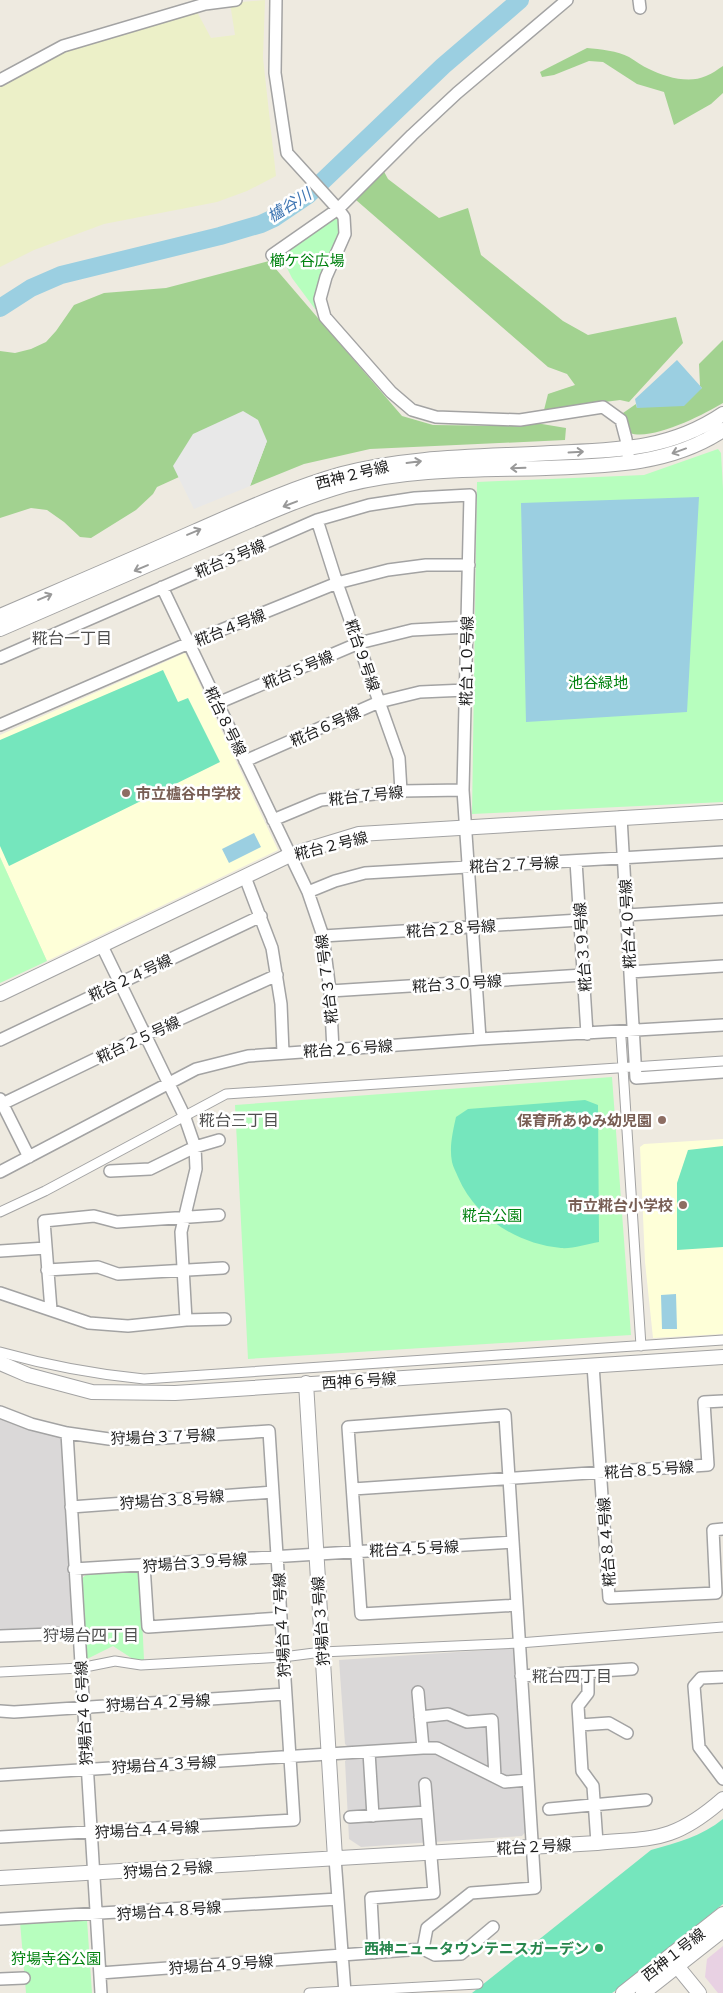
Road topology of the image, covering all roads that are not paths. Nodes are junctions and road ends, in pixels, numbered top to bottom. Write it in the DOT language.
graph roads {
  1 [pos="236,0"];
  2 [pos="276,0"];
  3 [pos="567,0"];
  4 [pos="0,80"];
  5 [pos="338,208"];
  6 [pos="272,255"];
  7 [pos="723,414"];
  8 [pos="723,430"];
  9 [pos="628,456"];
  10 [pos="470,496"];
  11 [pos="317,520"];
  12 [pos="469,564"];
  13 [pos="337,583"];
  14 [pos="162,587"];
  15 [pos="0,616"];
  16 [pos="467,627"];
  17 [pos="0,629"];
  18 [pos="359,643"];
  19 [pos="189,644"];
  20 [pos="0,658"];
  21 [pos="466,690"];
  22 [pos="379,702"];
  23 [pos="218,703"];
  24 [pos="0,725"];
  25 [pos="245,761"];
  26 [pos="463,790"];
  27 [pos="401,791"];
  28 [pos="723,812"];
  29 [pos="621,817"];
  30 [pos="273,820"];
  31 [pos="466,828"];
  32 [pos="723,852"];
  33 [pos="290,855"];
  34 [pos="624,859"];
  35 [pos="576,861"];
  36 [pos="469,866"];
  37 [pos="244,877"];
  38 [pos="308,892"];
  39 [pos="723,909"];
  40 [pos="627,915"];
  41 [pos="261,916"];
  42 [pos="580,920"];
  43 [pos="472,927"];
  44 [pos="323,936"];
  45 [pos="102,946"];
  46 [pos="723,966"];
  47 [pos="630,972"];
  48 [pos="277,975"];
  49 [pos="584,975"];
  50 [pos="120,982"];
  51 [pos="476,982"];
  52 [pos="330,990"];
  53 [pos="0,994"];
  54 [pos="723,1025"];
  55 [pos="634,1031"];
  56 [pos="145,1034"];
  57 [pos="587,1034"];
  58 [pos="621,1038"];
  59 [pos="480,1039"];
  60 [pos="0,1040"];
  61 [pos="333,1050"];
  62 [pos="283,1053"];
  63 [pos="723,1060"];
  64 [pos="623,1066"];
  65 [pos="636,1066"];
  66 [pos="723,1072"];
  67 [pos="168,1083"];
  68 [pos="1,1103"];
  69 [pos="184,1115"];
  70 [pos="219,1140"];
  71 [pos="195,1147"];
  72 [pos="29,1158"];
  73 [pos="110,1171"];
  74 [pos="0,1172"];
  75 [pos="0,1212"];
  76 [pos="220,1215"];
  77 [pos="185,1218"];
  78 [pos="46,1248"];
  79 [pos="0,1251"];
  80 [pos="222,1268"];
  81 [pos="47,1270"];
  82 [pos="184,1270"];
  83 [pos="0,1293"];
  84 [pos="51,1310"];
  85 [pos="225,1319"];
  86 [pos="186,1320"];
  87 [pos="723,1340"];
  88 [pos="641,1346"];
  89 [pos="0,1352"];
  90 [pos="723,1357"];
  91 [pos="0,1363"];
  92 [pos="593,1365"];
  93 [pos="306,1383"];
  94 [pos="723,1401"];
  95 [pos="0,1412"];
  96 [pos="269,1430"];
  97 [pos="67,1433"];
  98 [pos="601,1472"];
  99 [pos="509,1478"];
  100 [pos="353,1489"];
  101 [pos="273,1492"];
  102 [pos="71,1506"];
  103 [pos="723,1529"];
  104 [pos="513,1542"];
  105 [pos="357,1552"];
  106 [pos="316,1554"];
  107 [pos="277,1557"];
  108 [pos="144,1565"];
  109 [pos="74,1569"];
  110 [pos="517,1605"];
  111 [pos="281,1618"];
  112 [pos="723,1627"];
  113 [pos="78,1633"];
  114 [pos="0,1636"];
  115 [pos="519,1642"];
  116 [pos="322,1652"];
  117 [pos="283,1657"];
  118 [pos="80,1668"];
  119 [pos="632,1669"];
  120 [pos="0,1672"];
  121 [pos="588,1672"];
  122 [pos="521,1676"];
  123 [pos="723,1676"];
  124 [pos="418,1692"];
  125 [pos="285,1694"];
  126 [pos="82,1706"];
  127 [pos="0,1711"];
  128 [pos="420,1717"];
  129 [pos="580,1725"];
  130 [pos="627,1733"];
  131 [pos="423,1748"];
  132 [pos="369,1752"];
  133 [pos="329,1754"];
  134 [pos="289,1756"];
  135 [pos="86,1769"];
  136 [pos="0,1775"];
  137 [pos="494,1777"];
  138 [pos="723,1779"];
  139 [pos="528,1780"];
  140 [pos="425,1784"];
  141 [pos="723,1799"];
  142 [pos="646,1800"];
  143 [pos="594,1806"];
  144 [pos="549,1809"];
  145 [pos="427,1812"];
  146 [pos="373,1816"];
  147 [pos="350,1817"];
  148 [pos="294,1820"];
  149 [pos="91,1832"];
  150 [pos="0,1837"];
  151 [pos="597,1843"];
  152 [pos="532,1846"];
  153 [pos="430,1852"];
  154 [pos="335,1858"];
  155 [pos="93,1874"];
  156 [pos="0,1878"];
  157 [pos="338,1899"];
  158 [pos="96,1914"];
  159 [pos="723,1914"];
  160 [pos="0,1919"];
  161 [pos="493,1928"];
  162 [pos="723,1930"];
  163 [pos="423,1949"];
  164 [pos="374,1953"];
  165 [pos="342,1955"];
  166 [pos="674,1962"];
  167 [pos="100,1973"];
  168 [pos="24,1978"];
  169 [pos="0,1980"];
  170 [pos="478,1984"];
  171 [pos="345,1992"];
  172 [pos="101,1993"];
  173 [pos="309,1993"];
  174 [pos="623,1993"];
  175 [pos="643,1993"];
  176 [pos="699,1993"];
  1 -- 4 [label="street"];
  2 -- 5 [label="street"];
  3 -- 5 [label="street"];
  5 -- 6 [label="street"];
  5 -- 9 [label="street"];
  7 -- 9 [label="street, 西神２号線"];
  8 -- 9 [label="street, 西神２号線, one-way"];
  15 -- 9 [label="street, 西神２号線, one-way"];
  9 -- 17 [label="street, 西神２号線, one-way"];
  10 -- 11 [label="street, 糀台３号線"];
  10 -- 12 [label="street, 糀台１０号線"];
  11 -- 13 [label="street, 糀台９号線"];
  11 -- 14 [label="street, 糀台３号線"];
  12 -- 13 [label="street, 糀台４号線"];
  12 -- 16 [label="street, 糀台１０号線"];
  13 -- 18 [label="street, 糀台９号線"];
  13 -- 19 [label="street, 糀台４号線"];
  14 -- 19 [label="street, 糀台８号線"];
  14 -- 20 [label="street, 糀台３号線"];
  16 -- 18 [label="street, 糀台５号線"];
  16 -- 21 [label="street, 糀台１０号線"];
  18 -- 22 [label="street, 糀台９号線"];
  18 -- 23 [label="street, 糀台５号線"];
  19 -- 23 [label="street, 糀台８号線"];
  19 -- 24 [label="street, 糀台４号線"];
  21 -- 22 [label="street, 糀台６号線"];
  21 -- 26 [label="street, 糀台１０号線"];
  22 -- 25 [label="street, 糀台６号線"];
  22 -- 27 [label="street, 糀台９号線"];
  23 -- 25 [label="street, 糀台８号線"];
  25 -- 30 [label="street, 糀台８号線"];
  26 -- 27 [label="street, 糀台７号線"];
  26 -- 31 [label="street, 糀台１０号線"];
  27 -- 30 [label="street, 糀台７号線"];
  28 -- 29 [label="street, 糀台２号線"];
  29 -- 31 [label="street, 糀台２号線"];
  29 -- 34 [label="street, 糀台４０号線"];
  30 -- 33 [label="street, 糀台８号線"];
  31 -- 33 [label="street, 糀台２号線"];
  31 -- 36 [label="street, 糀台１０号線"];
  32 -- 34 [label="street, 糀台２７号線"];
  33 -- 37 [label="street, 糀台２号線"];
  33 -- 38 [label="street, 糀台３７号線"];
  34 -- 35 [label="street, 糀台２７号線"];
  34 -- 40 [label="street, 糀台４０号線"];
  35 -- 36 [label="street, 糀台２７号線"];
  35 -- 42 [label="street, 糀台３９号線"];
  36 -- 38 [label="street, 糀台２７号線"];
  36 -- 43 [label="street, 糀台１０号線"];
  37 -- 41 [label="street"];
  37 -- 45 [label="street, 糀台２号線"];
  38 -- 44 [label="street, 糀台３７号線"];
  39 -- 40 [label="street"];
  40 -- 47 [label="street, 糀台４０号線"];
  41 -- 48 [label="street"];
  41 -- 50 [label="street, 糀台２４号線"];
  42 -- 43 [label="street, 糀台２８号線"];
  42 -- 49 [label="street, 糀台３９号線"];
  43 -- 44 [label="street, 糀台２８号線"];
  43 -- 51 [label="street, 糀台１０号線"];
  44 -- 52 [label="street, 糀台３７号線"];
  45 -- 50 [label="street"];
  45 -- 53 [label="street, 糀台２号線"];
  46 -- 47 [label="street"];
  47 -- 55 [label="street, 糀台４０号線"];
  48 -- 56 [label="street, 糀台２５号線"];
  48 -- 62 [label="street"];
  49 -- 51 [label="street, 糀台３０号線"];
  49 -- 57 [label="street, 糀台３９号線"];
  50 -- 56 [label="street"];
  50 -- 60 [label="street, 糀台２４号線"];
  51 -- 52 [label="street, 糀台３０号線"];
  51 -- 59 [label="street, 糀台１０号線"];
  52 -- 61 [label="street, 糀台３７号線"];
  54 -- 55 [label="street, 糀台２６号線"];
  55 -- 57 [label="street, 糀台２６号線"];
  55 -- 65 [label="street, 糀台４０号線"];
  56 -- 67 [label="street"];
  56 -- 68 [label="street, 糀台２５号線"];
  57 -- 59 [label="street, 糀台２６号線"];
  58 -- 64 [label="street"];
  59 -- 61 [label="street, 糀台２６号線"];
  61 -- 62 [label="street, 糀台２６号線"];
  62 -- 67 [label="street, 糀台２６号線"];
  63 -- 65 [label="street"];
  64 -- 65 [label="street"];
  64 -- 69 [label="street"];
  64 -- 88 [label="street"];
  65 -- 66 [label="street"];
  67 -- 69 [label="street"];
  67 -- 72 [label="street, 糀台２６号線"];
  68 -- 72 [label="street"];
  69 -- 71 [label="street"];
  69 -- 75 [label="street"];
  70 -- 71 [label="street"];
  71 -- 73 [label="street"];
  71 -- 77 [label="street"];
  72 -- 74 [label="street, 糀台２６号線"];
  76 -- 77 [label="street"];
  77 -- 78 [label="street"];
  77 -- 82 [label="street"];
  78 -- 79 [label="street"];
  78 -- 81 [label="street"];
  80 -- 82 [label="street"];
  81 -- 82 [label="street"];
  81 -- 84 [label="street"];
  82 -- 86 [label="street"];
  83 -- 84 [label="street"];
  84 -- 86 [label="street"];
  85 -- 86 [label="street"];
  87 -- 88 [label="street"];
  88 -- 89 [label="street"];
  90 -- 92 [label="street, 西神６号線"];
  91 -- 93 [label="street, 西神６号線"];
  92 -- 93 [label="street, 西神６号線"];
  92 -- 98 [label="street, 糀台８４号線"];
  93 -- 106 [label="street, 狩場台３号線"];
  94 -- 98 [label="street, 糀台８５号線"];
  95 -- 97 [label="street, 狩場台３７号線"];
  96 -- 97 [label="street, 狩場台３７号線"];
  96 -- 101 [label="street, 狩場台４７号線"];
  97 -- 102 [label="street, 狩場台４６号線"];
  98 -- 99 [label="street, 糀台８５号線"];
  98 -- 103 [label="street, 糀台８４号線"];
  99 -- 100 [label="street, 糀台８５号線"];
  99 -- 100 [label="street"];
  99 -- 104 [label="street"];
  100 -- 105 [label="street"];
  101 -- 102 [label="street, 狩場台３８号線"];
  101 -- 107 [label="street, 狩場台４７号線"];
  102 -- 109 [label="street, 狩場台４６号線"];
  104 -- 105 [label="street, 糀台４５号線"];
  104 -- 110 [label="street"];
  105 -- 106 [label="street, 糀台４５号線"];
  105 -- 110 [label="street"];
  106 -- 107 [label="street, 狩場台３９号線"];
  106 -- 116 [label="street, 狩場台３号線"];
  107 -- 108 [label="street, 狩場台３９号線"];
  107 -- 111 [label="street, 狩場台４７号線"];
  108 -- 109 [label="street, 狩場台３９号線"];
  108 -- 111 [label="street"];
  109 -- 113 [label="street, 狩場台４６号線"];
  110 -- 115 [label="street"];
  111 -- 117 [label="street, 狩場台４７号線"];
  112 -- 115 [label="street"];
  113 -- 114 [label="street"];
  113 -- 118 [label="street, 狩場台４６号線"];
  115 -- 116 [label="street"];
  115 -- 122 [label="street"];
  116 -- 117 [label="street"];
  116 -- 133 [label="street, 狩場台３号線"];
  117 -- 118 [label="street"];
  117 -- 125 [label="street, 狩場台４７号線"];
  118 -- 120 [label="street"];
  118 -- 126 [label="street, 狩場台４６号線"];
  119 -- 121 [label="street"];
  121 -- 122 [label="street"];
  121 -- 129 [label="street"];
  122 -- 139 [label="street"];
  123 -- 138 [label="street"];
  124 -- 128 [label="street"];
  125 -- 126 [label="street, 狩場台４２号線"];
  125 -- 134 [label="street, 狩場台４７号線"];
  126 -- 127 [label="street, 狩場台４２号線"];
  126 -- 135 [label="street, 狩場台４６号線"];
  128 -- 131 [label="street"];
  128 -- 137 [label="street"];
  129 -- 130 [label="street"];
  129 -- 143 [label="street"];
  131 -- 132 [label="street, 狩場台４３号線"];
  131 -- 137 [label="street, 狩場台４３号線"];
  132 -- 133 [label="street, 狩場台４３号線"];
  132 -- 146 [label="street"];
  133 -- 134 [label="street, 狩場台４３号線"];
  133 -- 154 [label="street, 狩場台３号線"];
  134 -- 135 [label="street, 狩場台４３号線"];
  134 -- 148 [label="street, 狩場台４７号線"];
  135 -- 136 [label="street, 狩場台４３号線"];
  135 -- 149 [label="street, 狩場台４６号線"];
  137 -- 139 [label="street, 狩場台４３号線"];
  139 -- 152 [label="street"];
  140 -- 145 [label="street"];
  141 -- 151 [label="street, 糀台２号線"];
  142 -- 143 [label="street"];
  143 -- 144 [label="street"];
  143 -- 151 [label="street"];
  145 -- 146 [label="street"];
  145 -- 153 [label="street"];
  146 -- 147 [label="street"];
  148 -- 149 [label="street, 狩場台４４号線"];
  149 -- 150 [label="street, 狩場台４４号線"];
  149 -- 155 [label="street, 狩場台４６号線"];
  151 -- 152 [label="street, 糀台２号線"];
  152 -- 153 [label="street, 糀台２号線"];
  152 -- 163 [label="street"];
  153 -- 154 [label="street, 糀台２号線"];
  153 -- 164 [label="street"];
  154 -- 155 [label="street, 狩場台２号線"];
  154 -- 157 [label="street"];
  155 -- 156 [label="street, 狩場台２号線"];
  155 -- 158 [label="street, 狩場台４６号線"];
  157 -- 158 [label="street, 狩場台４８号線"];
  157 -- 165 [label="street"];
  158 -- 160 [label="street, 狩場台４８号線"];
  158 -- 167 [label="street, 狩場台４６号線"];
  159 -- 166 [label="street, 西神１号線"];
  161 -- 163 [label="street, 狩場台４９号線"];
  162 -- 166 [label="street, 西神１号線"];
  163 -- 164 [label="street, 狩場台４９号線"];
  164 -- 165 [label="street, 狩場台４９号線"];
  165 -- 167 [label="street, 狩場台４９号線"];
  165 -- 171 [label="street"];
  166 -- 174 [label="street, 西神１号線"];
  166 -- 175 [label="street, 西神１号線"];
  166 -- 176 [label="street"];
  167 -- 172 [label="street, 狩場台４６号線"];
  168 -- 169 [label="street"];
  170 -- 171 [label="street"];
  171 -- 173 [label="street"];
}
